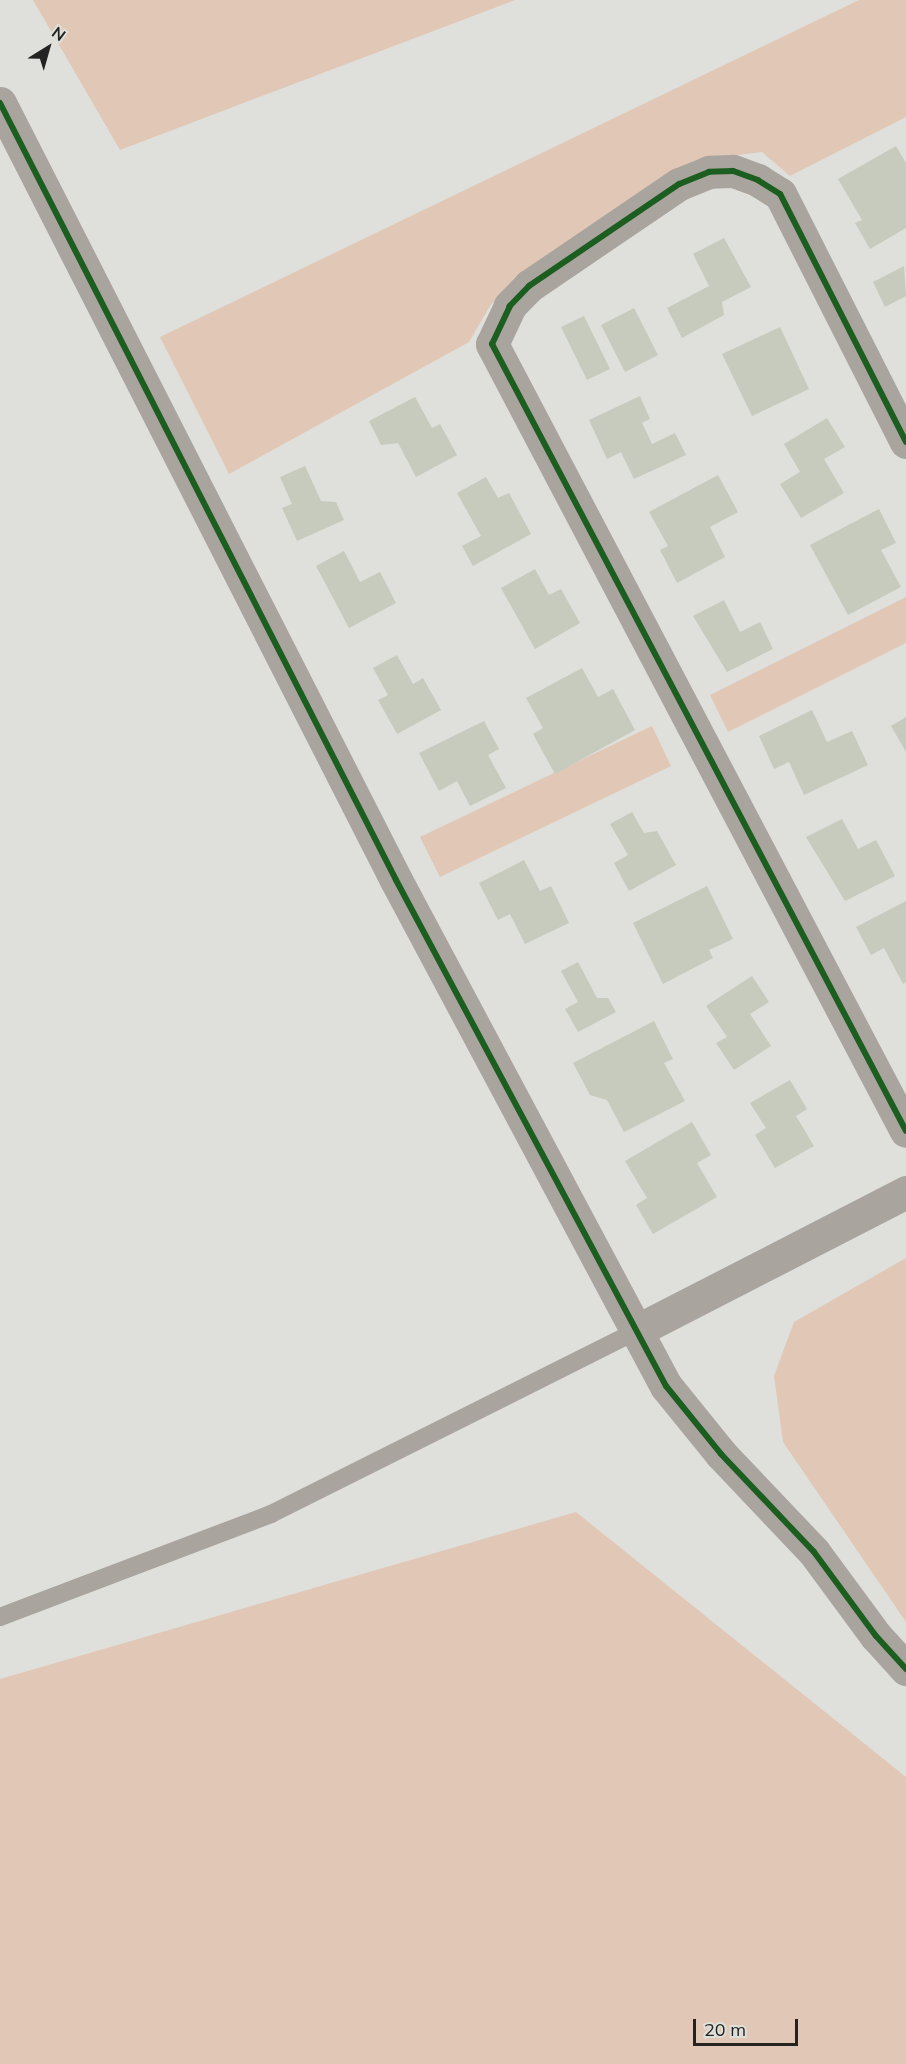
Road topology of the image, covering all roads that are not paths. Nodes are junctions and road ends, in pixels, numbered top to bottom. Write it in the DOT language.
graph roads {
  1 [pos="0,103"];
  2 [pos="906,442"];
  3 [pos="906,1131"];
  4 [pos="906,1192"];
  5 [pos="636,1331"];
  6 [pos="0,1617"];
  7 [pos="906,1669"];
  1 -- 5 [label="street"];
  2 -- 3 [label="street"];
  4 -- 5 [label="street"];
  5 -- 6 [label="lane"];
  5 -- 7 [label="street"];
}
